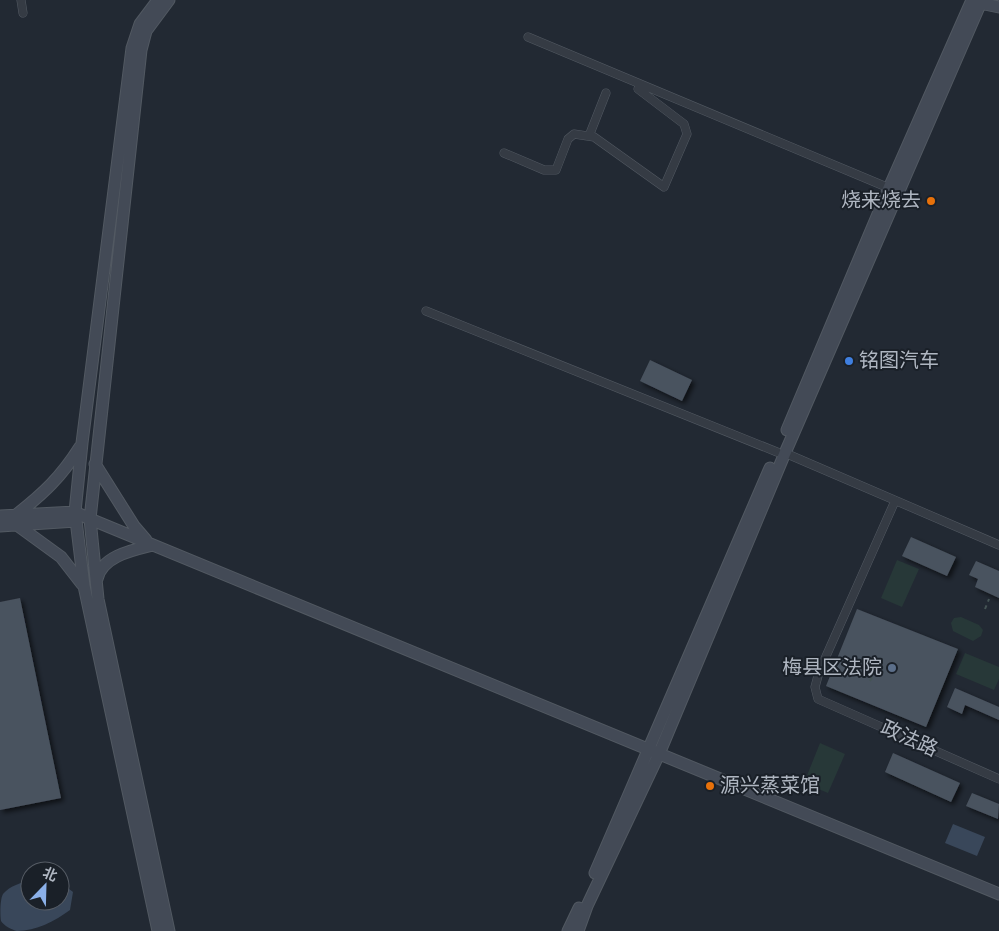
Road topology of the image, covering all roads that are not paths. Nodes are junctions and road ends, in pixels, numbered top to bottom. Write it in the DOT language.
graph roads {
  1 [pos="21,0"];
  2 [pos="158,0"];
  3 [pos="170,0"];
  4 [pos="975,1"];
  5 [pos="999,7"];
  6 [pos="23,13"];
  7 [pos="528,37"];
  8 [pos="638,89"];
  9 [pos="606,92"];
  10 [pos="588,136"];
  11 [pos="504,153"];
  12 [pos="889,188"];
  13 [pos="426,311"];
  14 [pos="82,443"];
  15 [pos="781,453"];
  16 [pos="95,464"];
  17 [pos="896,500"];
  18 [pos="0,516"];
  19 [pos="76,516"];
  20 [pos="90,519"];
  21 [pos="16,520"];
  22 [pos="0,526"];
  23 [pos="151,544"];
  24 [pos="999,545"];
  25 [pos="96,583"];
  26 [pos="84,586"];
  27 [pos="654,752"];
  28 [pos="999,779"];
  29 [pos="999,894"];
  30 [pos="158,931"];
  31 [pos="169,931"];
  32 [pos="568,931"];
  33 [pos="578,931"];
  1 -- 6 [label="street"];
  2 -- 14 [label="street"];
  3 -- 16 [label="street"];
  4 -- 5 [label="street"];
  4 -- 12 [label="street"];
  4 -- 15 [label="street"];
  7 -- 12 [label="street"];
  8 -- 10 [label="street"];
  9 -- 10 [label="street"];
  10 -- 11 [label="street"];
  12 -- 15 [label="street"];
  13 -- 15 [label="street"];
  14 -- 19 [label="street"];
  14 -- 21 [label="street"];
  15 -- 17 [label="street"];
  15 -- 27 [label="street"];
  16 -- 20 [label="street"];
  16 -- 23 [label="street"];
  17 -- 24 [label="street"];
  17 -- 28 [label="street, 政法路"];
  18 -- 21 [label="street"];
  19 -- 20 [label="street"];
  19 -- 21 [label="street"];
  19 -- 26 [label="street"];
  20 -- 23 [label="street"];
  20 -- 25 [label="street"];
  21 -- 22 [label="street"];
  21 -- 26 [label="street"];
  23 -- 25 [label="street"];
  23 -- 27 [label="street"];
  25 -- 31 [label="street"];
  26 -- 30 [label="street"];
  27 -- 29 [label="street"];
  27 -- 32 [label="street"];
  27 -- 33 [label="street"];
}
